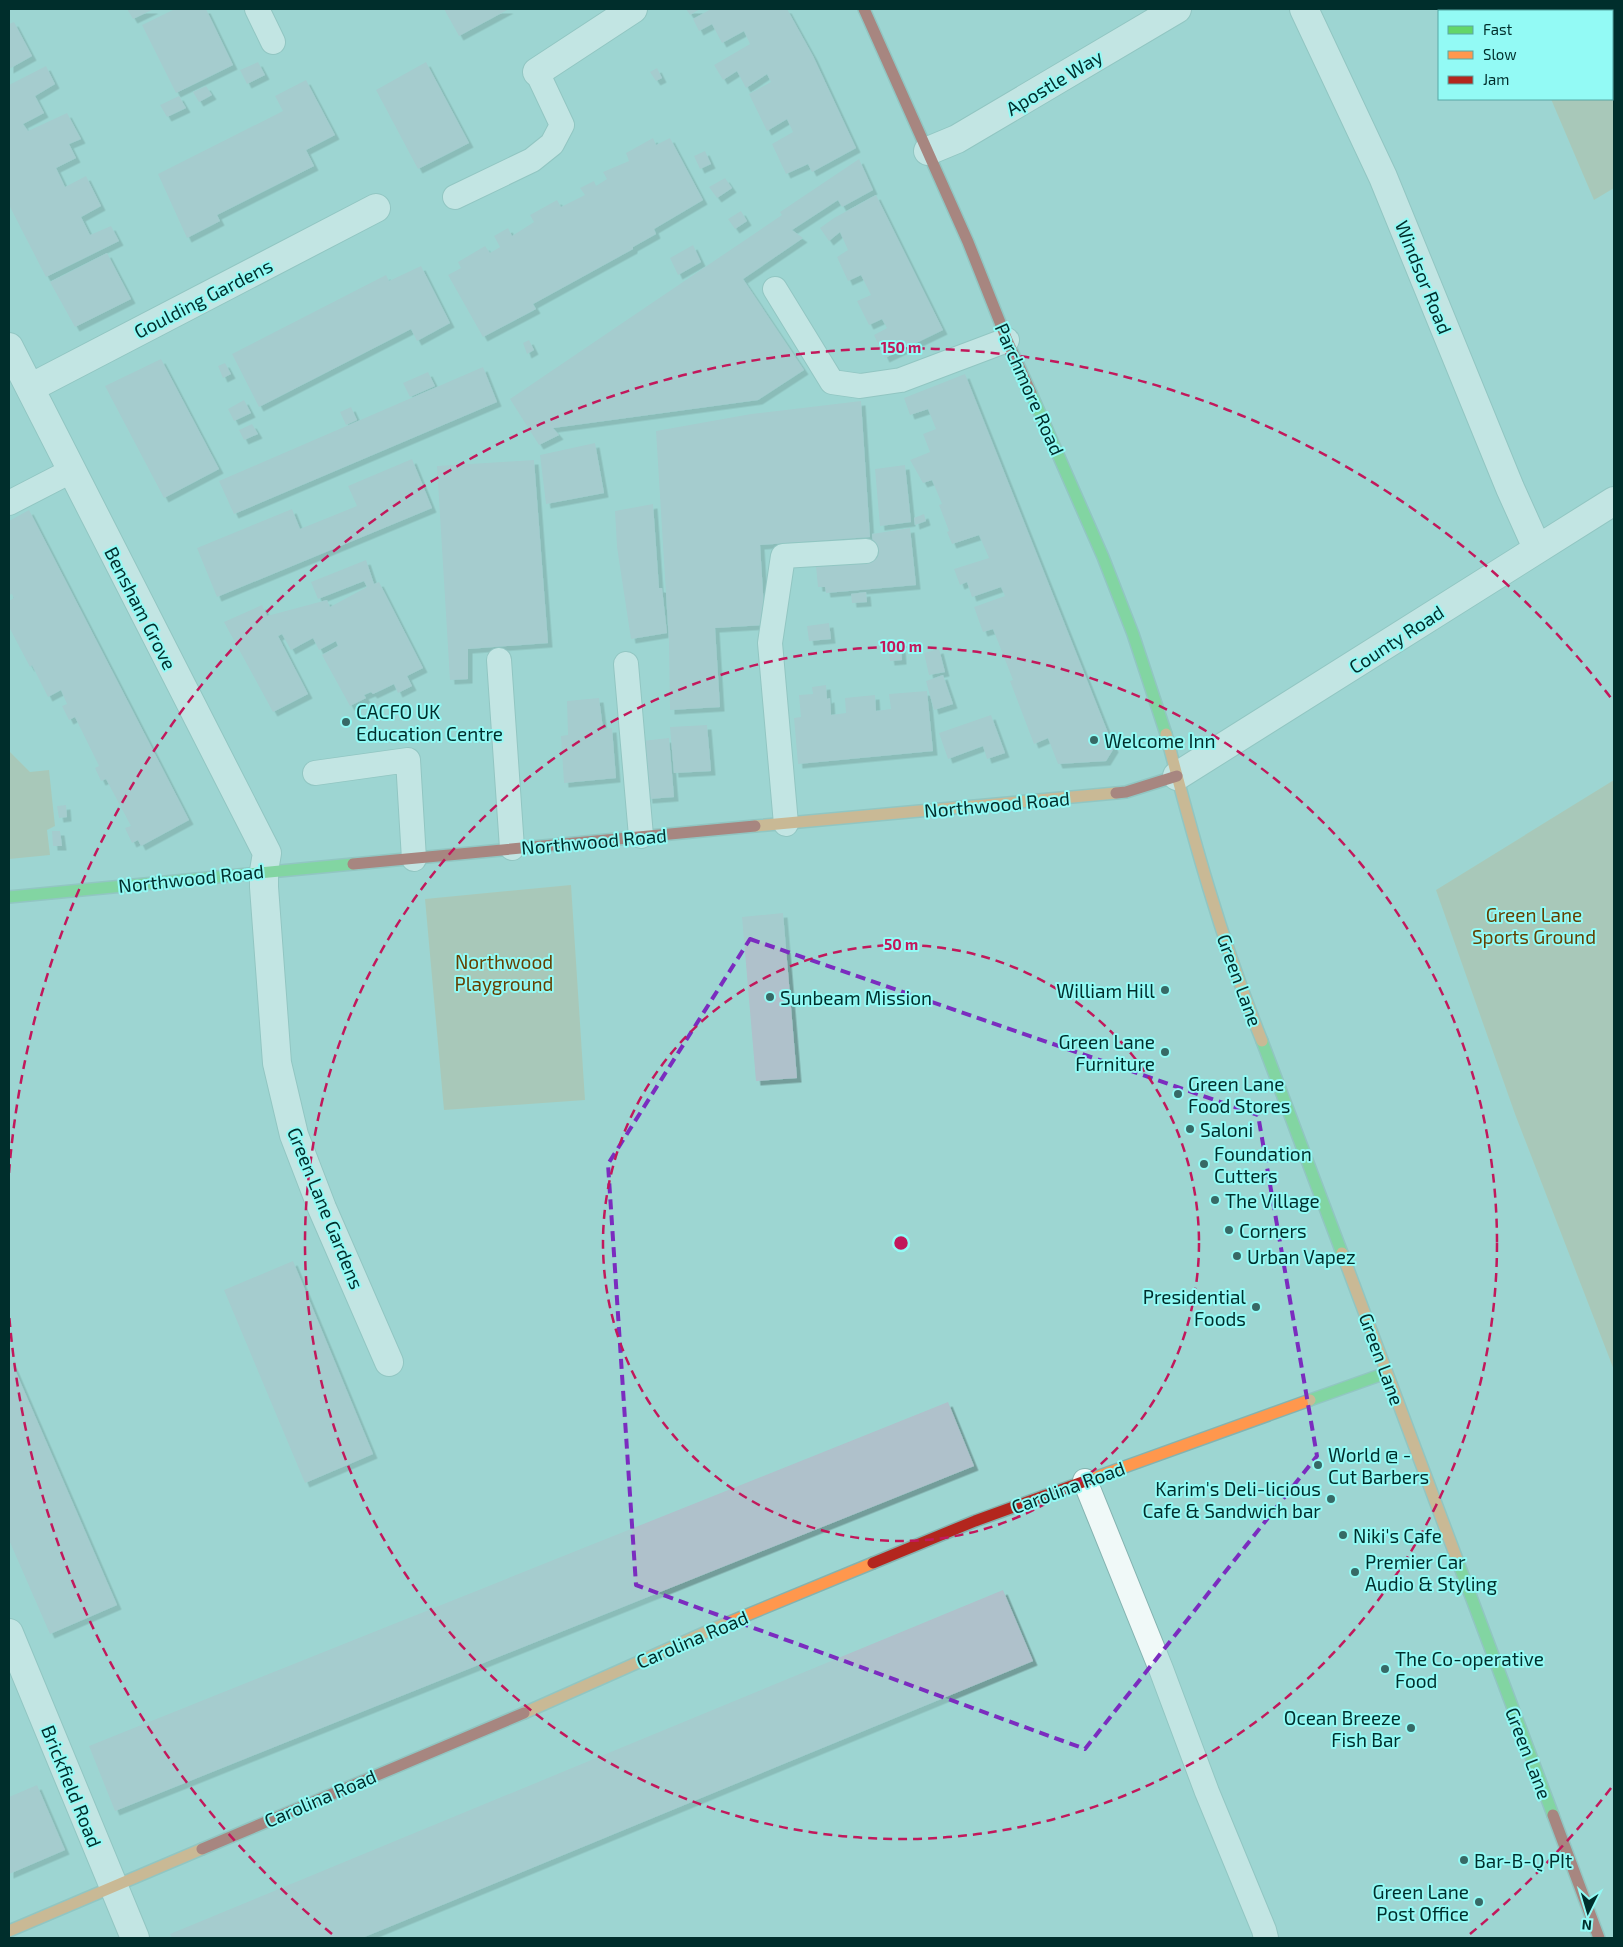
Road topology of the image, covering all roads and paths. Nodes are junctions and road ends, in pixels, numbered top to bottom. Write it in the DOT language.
graph roads {
  1 [pos="257,9"];
  2 [pos="633,9"];
  3 [pos="864,9"];
  4 [pos="1177,9"];
  5 [pos="1304,9"];
  6 [pos="273,42"];
  7 [pos="538,72"];
  8 [pos="928,151"];
  9 [pos="455,197"];
  10 [pos="376,208"];
  11 [pos="775,289"];
  12 [pos="1007,340"];
  13 [pos="9,347"];
  14 [pos="30,388"];
  15 [pos="71,471"];
  16 [pos="1614,501"];
  17 [pos="9,503"];
  18 [pos="1537,548"];
  19 [pos="866,551"];
  20 [pos="498,660"];
  21 [pos="626,664"];
  22 [pos="314,773"];
  23 [pos="1178,776"];
  24 [pos="786,824"];
  25 [pos="642,836"];
  26 [pos="512,848"];
  27 [pos="414,859"];
  28 [pos="264,871"];
  29 [pos="9,897"];
  30 [pos="389,1362"];
  31 [pos="1386,1373"];
  32 [pos="1084,1481"];
  33 [pos="9,1633"];
  34 [pos="113,1885"];
  35 [pos="9,1931"];
  36 [pos="135,1938"];
  37 [pos="1266,1938"];
  38 [pos="1599,1938"];
  1 -- 6 [label="lane"];
  2 -- 7 [label="street"];
  3 -- 8 [label="street, Parchmore Road"];
  4 -- 8 [label="street, Apostle Way"];
  5 -- 18 [label="street, Windsor Road"];
  7 -- 9 [label="lane"];
  8 -- 12 [label="street, Parchmore Road"];
  10 -- 14 [label="street, Goulding Gardens"];
  11 -- 12 [label="lane"];
  12 -- 23 [label="street, Parchmore Road"];
  13 -- 14 [label="street, Bensham Grove"];
  14 -- 15 [label="street, Bensham Grove"];
  15 -- 17 [label="lane"];
  15 -- 28 [label="street, Bensham Grove"];
  16 -- 18 [label="street, County Road"];
  18 -- 23 [label="street, County Road"];
  19 -- 24 [label="lane"];
  20 -- 26 [label="lane"];
  21 -- 25 [label="lane"];
  22 -- 27 [label="lane"];
  23 -- 24 [label="street, Northwood Road"];
  23 -- 31 [label="street, Green Lane"];
  24 -- 25 [label="street, Northwood Road"];
  25 -- 26 [label="street, Northwood Road"];
  26 -- 27 [label="street, Northwood Road"];
  27 -- 28 [label="street, Northwood Road"];
  28 -- 29 [label="street, Northwood Road"];
  28 -- 30 [label="street, Green Lane Gardens"];
  31 -- 32 [label="street, Carolina Road"];
  31 -- 38 [label="street, Green Lane"];
  32 -- 34 [label="street, Carolina Road"];
  32 -- 37 [label="lane"];
  33 -- 34 [label="street, Brickfield Road"];
  34 -- 35 [label="street, Carolina Road"];
  34 -- 36 [label="street, Brickfield Road"];
}
